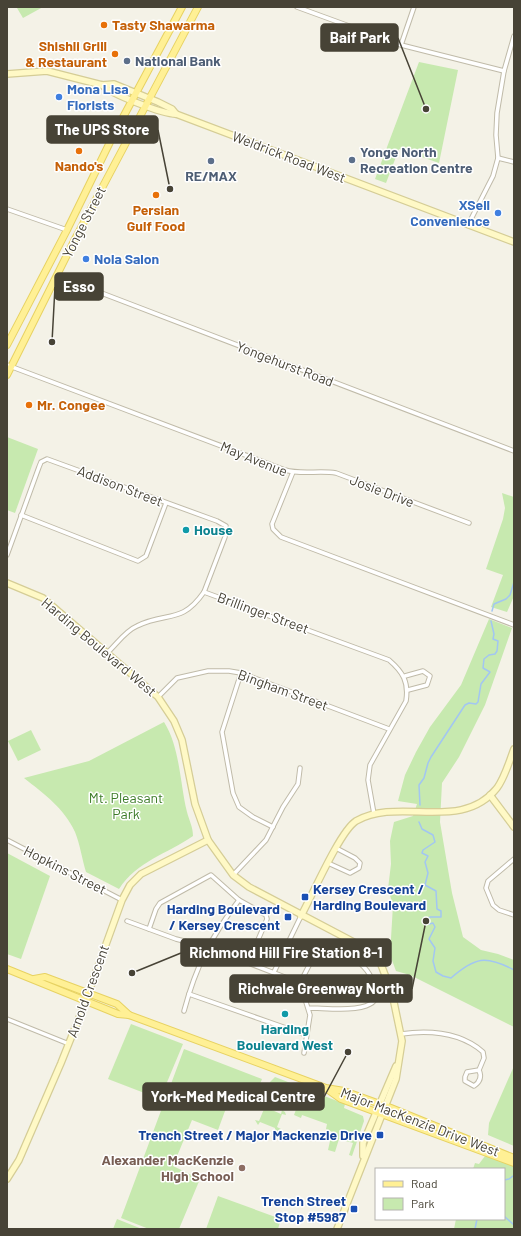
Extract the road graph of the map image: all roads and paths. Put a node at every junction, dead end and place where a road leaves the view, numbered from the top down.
1 (182, 7) edge
2 (198, 7) edge
3 (297, 7) edge
4 (414, 7) edge
5 (514, 36) edge
6 (401, 45) junction
7 (504, 71) junction
8 (7, 74) edge
9 (102, 85) junction
10 (137, 93) junction
11 (150, 99) junction
12 (133, 100) junction
13 (146, 106) junction
14 (176, 114) junction
15 (498, 158) junction
16 (514, 162) edge
17 (7, 209) edge
18 (468, 225) junction
19 (67, 230) junction
20 (514, 242) edge
21 (57, 276) junction
22 (7, 345) edge
23 (9, 365) edge
24 (7, 375) edge
25 (514, 451) edge
26 (293, 472) junction
27 (166, 503) junction
28 (21, 514) junction
29 (469, 523) dead end
30 (7, 555) edge
31 (7, 584) edge
32 (204, 592) junction
33 (514, 625) edge
34 (107, 653) junction
35 (241, 674) junction
36 (404, 676) junction
37 (408, 690) junction
38 (158, 697) junction
39 (389, 729) junction
40 (514, 749) edge
41 (300, 768) dead end
42 (490, 795) junction
43 (374, 814) junction
44 (273, 827) junction
45 (514, 827) edge
46 (7, 840) edge
47 (208, 840) junction
48 (336, 848) junction
49 (514, 859) edge
50 (328, 862) junction
51 (232, 875) junction
52 (122, 900) junction
53 (239, 900) junction
54 (514, 915) edge
55 (301, 916) junction
56 (127, 921) dead end
57 (149, 929) junction
58 (207, 947) junction
59 (248, 963) junction
60 (7, 969) edge
61 (274, 972) junction
62 (34, 979) junction
63 (300, 983) junction
64 (88, 994) junction
65 (189, 994) junction
66 (86, 1002) junction
67 (309, 1008) junction
68 (184, 1011) dead end
69 (129, 1015) junction
70 (7, 1019) edge
71 (401, 1034) junction
72 (306, 1035) junction
73 (69, 1044) junction
74 (304, 1053) dead end
75 (479, 1070) junction
76 (326, 1088) junction
77 (382, 1105) junction
78 (375, 1112) junction
79 (382, 1114) junction
80 (364, 1157) junction
81 (514, 1158) edge
82 (514, 1163) edge
83 (7, 1179) edge
84 (337, 1229) edge

1 - 10 main road, Yonge Street
2 - 11 main road, Yonge Street
3 - 6 street
4 - 6 street
5 - 7 street
6 - 7 street
7 - 15 street
8 - 9 street
9 - 10 street, Weldrick Road West
9 - 12 street, Weldrick Road West
10 - 11 street, Weldrick Road West
10 - 12 main road, Yonge Street
11 - 13 main road, Yonge Street
11 - 14 street, Weldrick Road West
12 - 13 street, Weldrick Road West
12 - 19 main road, Yonge Street
13 - 14 street, Weldrick Road West
13 - 21 main road, Yonge Street
14 - 18 street, Weldrick Road West
15 - 16 street
15 - 18 street
17 - 19 street
18 - 20 street, Weldrick Road West
19 - 22 main road, Yonge Street
21 - 23 main road, Yonge Street
21 - 25 street, Yongehurst Road
23 - 24 main road, Yonge Street
23 - 26 street, May Avenue
26 - 29 street, Josie Drive
26 - 33 street, May Avenue
27 - 28 street, Addison Street
27 - 28 street
27 - 32 street, Addison Street
28 - 30 street, Addison Street
31 - 34 street, Harding Boulevard West
32 - 34 street, Brillinger Street
32 - 36 street, Brillinger Street
34 - 38 street, Harding Boulevard West
35 - 38 street, Bingham Street
35 - 39 street, Bingham Street
35 - 44 street
36 - 37 street, Brillinger Street
36 - 37 street
37 - 39 street
38 - 47 street, Harding Boulevard West
39 - 43 street
40 - 42 street
41 - 44 street
42 - 43 street
42 - 45 street
43 - 48 street
44 - 51 street
46 - 52 street, Hopkins Street
47 - 51 street, Harding Boulevard West
47 - 52 street, Arnold Crescent
48 - 50 street
48 - 50 street
49 - 54 street
50 - 55 street
51 - 55 street, Harding Boulevard West
52 - 64 street, Arnold Crescent
53 - 57 street
53 - 58 street
53 - 59 street
55 - 61 street
55 - 71 street, Harding Boulevard West
56 - 57 street
57 - 58 street
58 - 59 street
58 - 65 street
59 - 61 street
60 - 62 main road, Major MacKenzie Drive West
61 - 63 street
62 - 64 main road, Major MacKenzie Drive West
62 - 66 main road, Major MacKenzie Drive West
63 - 67 street
63 - 67 street
64 - 66 street, Arnold Crescent
64 - 69 main road, Major MacKenzie Drive West
65 - 68 street
65 - 72 street
66 - 69 main road, Major MacKenzie Drive West
66 - 73 street, Arnold Crescent
67 - 72 street
69 - 76 main road, Major MacKenzie Drive West
70 - 73 street
71 - 75 street
71 - 77 street, Harding Boulevard West
72 - 74 street
73 - 83 street, Arnold Crescent
75 - 75 street
76 - 77 main road, Major MacKenzie Drive West
76 - 78 main road, Major MacKenzie Drive West
77 - 78 street
77 - 79 street
77 - 81 main road, Major MacKenzie Drive West
78 - 79 main road, Major MacKenzie Drive West
78 - 80 street
79 - 80 street
79 - 82 main road, Major MacKenzie Drive West
80 - 84 street

